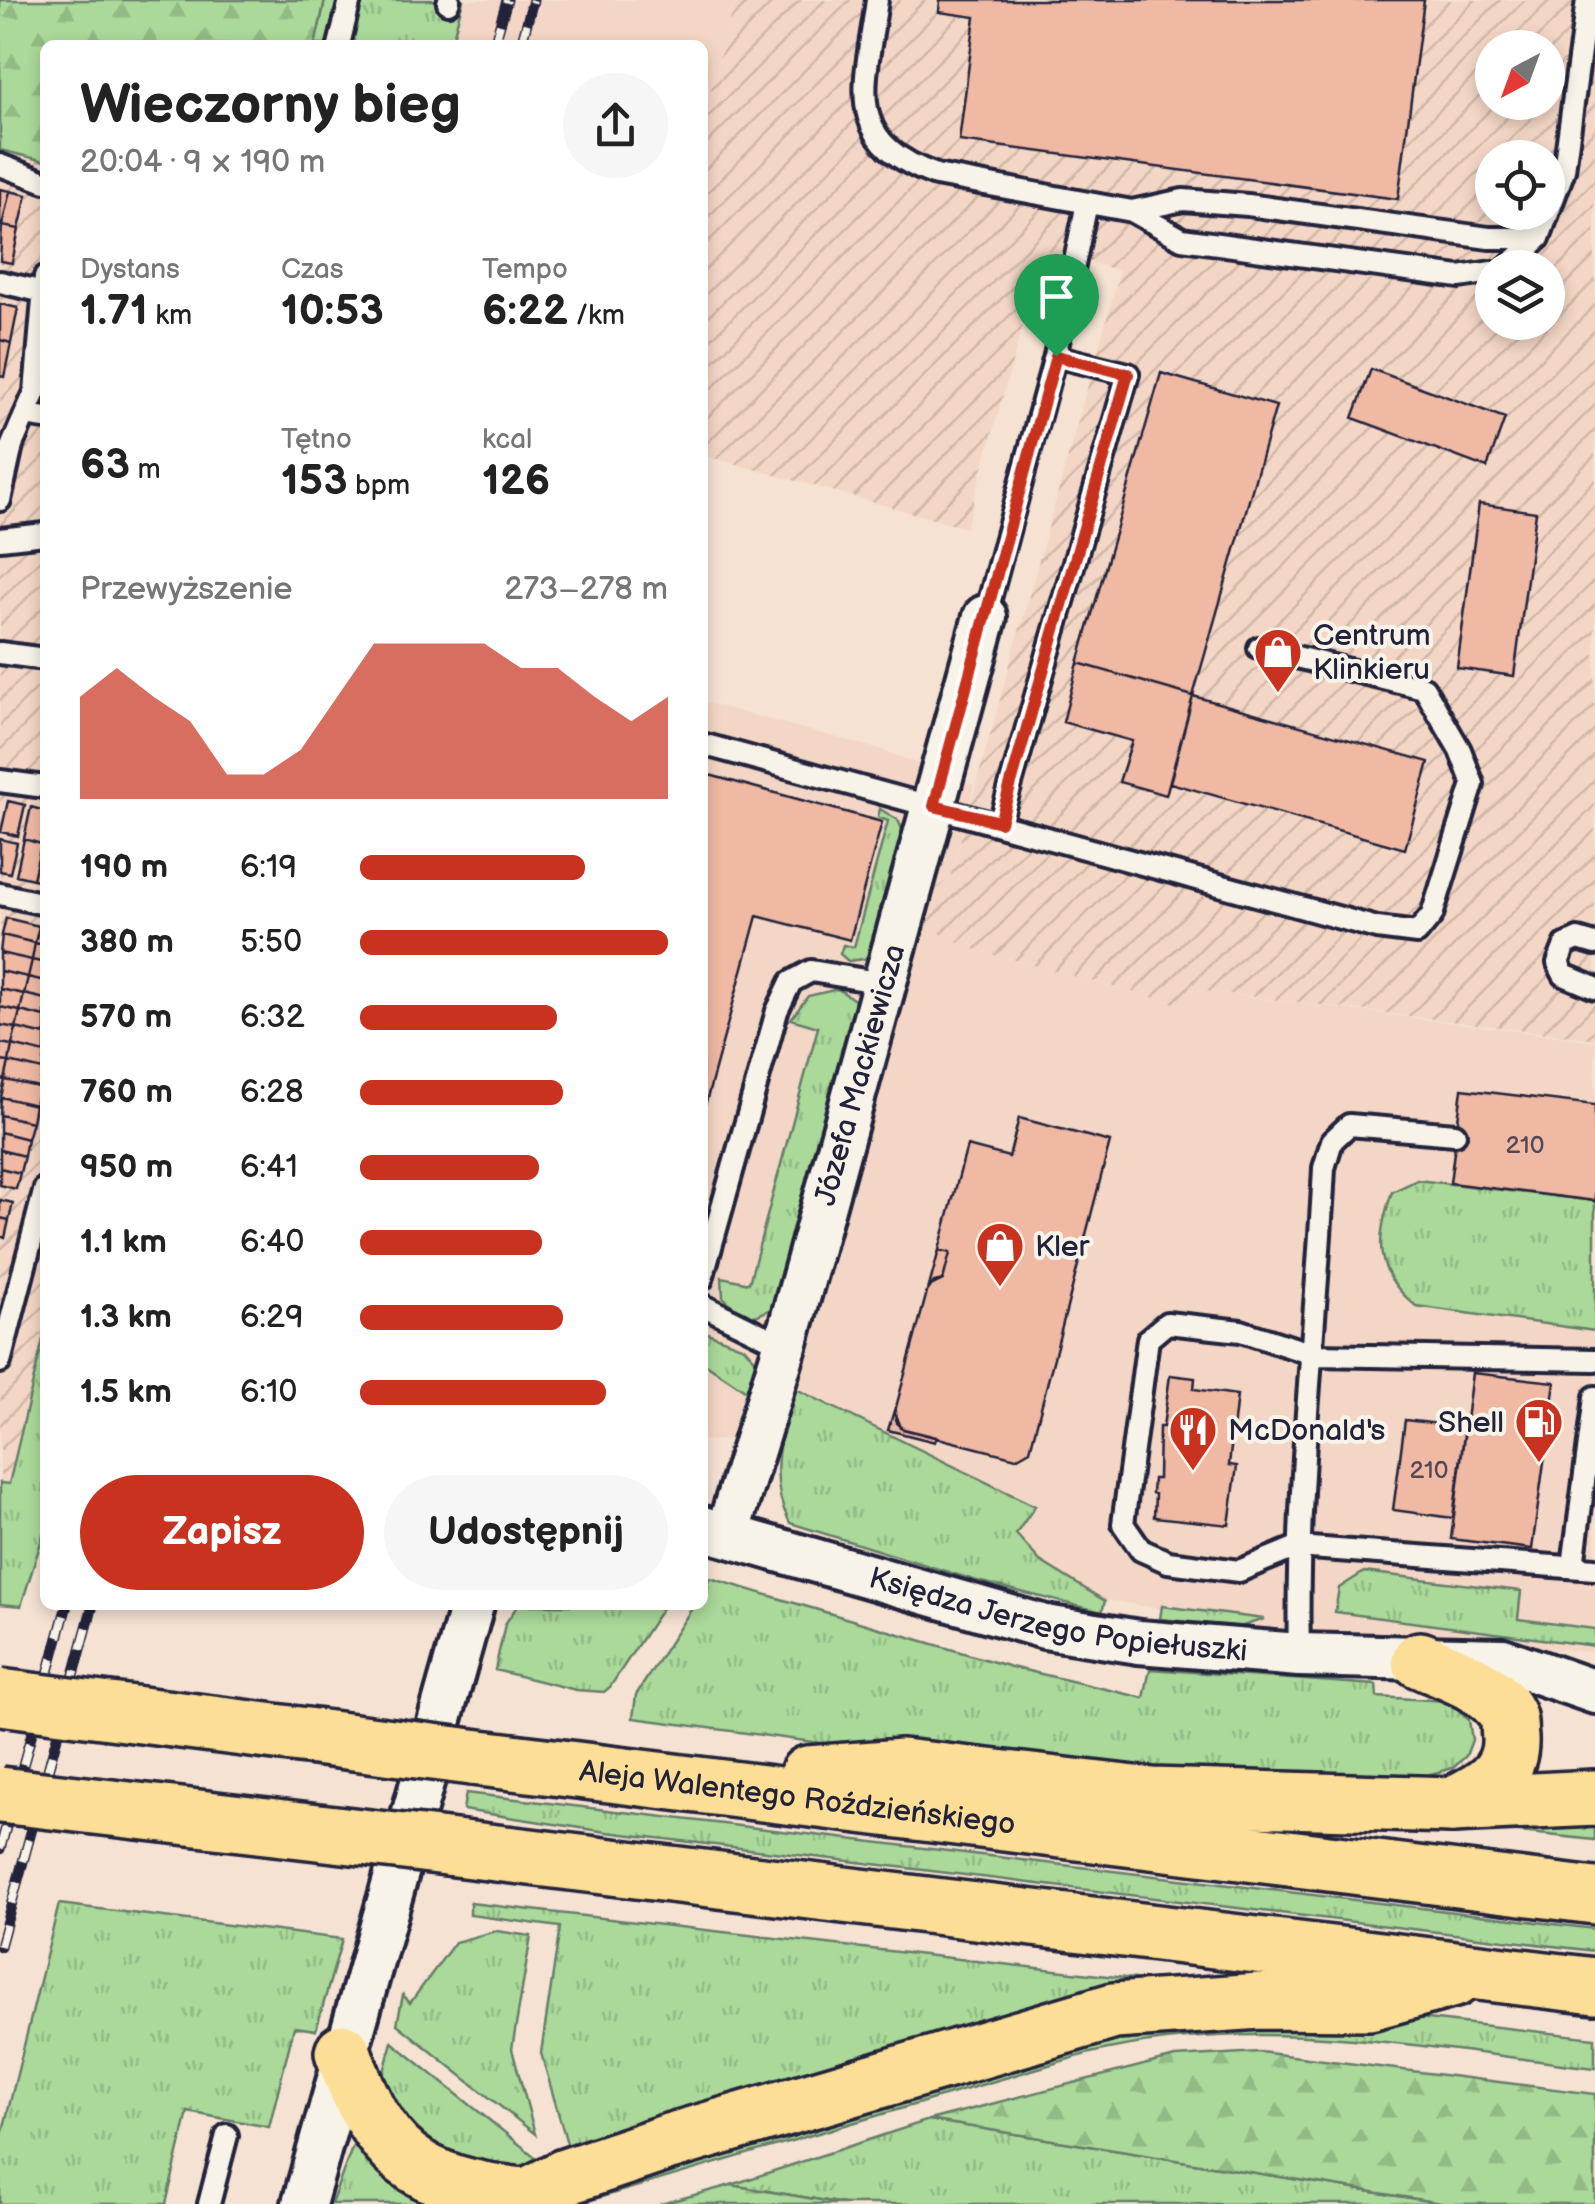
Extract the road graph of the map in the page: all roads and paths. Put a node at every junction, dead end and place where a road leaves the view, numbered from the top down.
1 (350, 0) edge
2 (877, 0) edge
3 (1587, 0) edge
4 (340, 40) edge
5 (0, 165) edge
6 (40, 180) edge
7 (1087, 203) junction
8 (1132, 212) junction
9 (1539, 238) junction
10 (1526, 250) edge
11 (1475, 275) edge
12 (0, 282) edge
13 (40, 291) edge
14 (1056, 356) junction
15 (40, 391) edge
16 (22, 422) edge
17 (0, 500) edge
18 (40, 534) edge
19 (0, 538) edge
20 (985, 617) joint
21 (1259, 648) dead end
22 (0, 653) edge
23 (40, 658) edge
24 (708, 746) edge
25 (0, 780) edge
26 (40, 786) edge
27 (934, 806) junction
28 (1000, 822) junction
29 (0, 894) edge
30 (40, 903) edge
31 (1595, 944) edge
32 (883, 983) junction
33 (1595, 988) edge
34 (1455, 1134) dead end
35 (40, 1207) edge
36 (708, 1258) edge
37 (708, 1308) edge
38 (785, 1346) junction
39 (1315, 1356) junction
40 (1595, 1360) edge
41 (0, 1362) edge
42 (1595, 1397) edge
43 (715, 1531) edge
44 (1296, 1546) junction
45 (1573, 1566) junction
46 (1595, 1569) edge
47 (471, 1610) edge
48 (1298, 1655) junction
49 (1420, 1660) junction
50 (0, 1677) edge
51 (1595, 1692) edge
52 (0, 1697) edge
53 (103, 1710) junction
54 (690, 1783) junction
55 (0, 1794) edge
56 (1595, 1798) edge
57 (1452, 1805) junction
58 (1595, 1896) edge
59 (1482, 1972) junction
60 (1595, 1986) edge
61 (344, 2052) junction
62 (226, 2135) dead end
63 (518, 2200) edge
64 (210, 2204) edge
65 (304, 2204) edge

1 - 4 lane
2 - 7 lane
3 - 9 lane
5 - 6 lane
7 - 8 lane
7 - 14 lane
8 - 9 lane
8 - 11 lane
9 - 10 lane
12 - 13 lane
14 - 20 lane
14 - 28 lane
15 - 16 lane
16 - 17 lane
18 - 19 lane
20 - 27 street, Józefa Mackiewicza
21 - 28 lane
22 - 23 lane
24 - 27 lane
25 - 26 lane
27 - 28 lane
27 - 32 street, Józefa Mackiewicza
29 - 30 lane
31 - 33 lane
32 - 36 lane
32 - 38 street, Józefa Mackiewicza
34 - 39 lane
35 - 41 lane
37 - 38 lane
38 - 43 street, Józefa Mackiewicza
39 - 40 lane
39 - 44 lane
39 - 44 lane
42 - 45 lane
43 - 48 street, Księdza Jerzego Popiełuszki
44 - 45 lane
44 - 48 lane
45 - 46 lane
47 - 61 street
48 - 49 street, Księdza Jerzego Popiełuszki
49 - 51 street
49 - 57 highway
50 - 53 highway, bridge
52 - 53 highway, Aleja Walentego Roździeńskiego, bridge
53 - 54 highway, Aleja Walentego Roździeńskiego, bridge
54 - 57 highway
54 - 58 highway, Aleja Walentego Roździeńskiego
55 - 59 highway, bridge
56 - 57 highway
59 - 60 highway
59 - 63 highway
61 - 63 highway
61 - 65 street
62 - 64 lane

